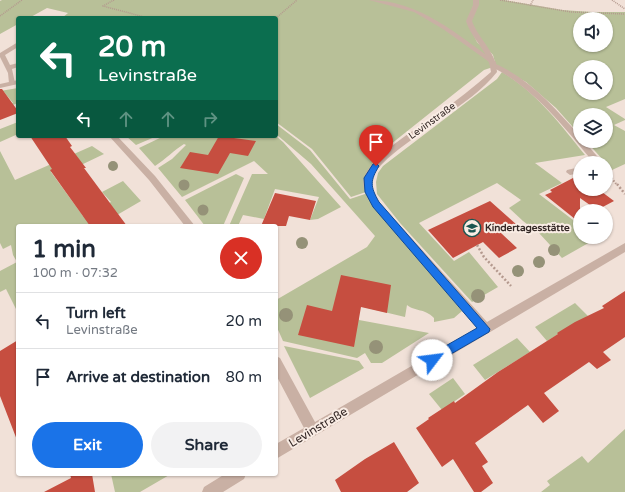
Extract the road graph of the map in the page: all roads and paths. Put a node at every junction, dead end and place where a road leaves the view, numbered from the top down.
1 (22, 0) edge
2 (114, 0) edge
3 (298, 0) edge
4 (372, 0) edge
5 (476, 0) edge
6 (500, 0) edge
7 (533, 0) edge
8 (612, 0) edge
9 (530, 6) junction
10 (625, 9) edge
11 (625, 14) edge
12 (0, 16) edge
13 (141, 16) edge
14 (278, 16) edge
15 (16, 45) edge
16 (494, 65) junction
17 (16, 66) edge
18 (8, 68) junction
19 (15, 83) edge
20 (0, 86) edge
21 (573, 133) edge
22 (115, 138) edge
23 (586, 148) edge
24 (593, 156) edge
25 (573, 171) edge
26 (570, 172) dead end
27 (613, 179) edge
28 (625, 194) edge
29 (188, 224) edge
30 (477, 246) dead end
31 (625, 247) edge
32 (511, 286) dead end
33 (485, 329) junction
34 (278, 366) edge
35 (312, 430) junction
36 (278, 451) edge
37 (236, 476) edge
38 (209, 492) edge

1 - 12 path
2 - 13 path
3 - 14 path
4 - 16 street
5 - 16 street
6 - 9 path
7 - 9 path
8 - 10 path
9 - 11 path
15 - 18 street
16 - 21 street
16 - 33 street, Levinstraße
17 - 18 street
18 - 19 street
19 - 20 street
22 - 29 street
23 - 24 street
25 - 26 street
27 - 28 path
30 - 32 path
31 - 33 street, Levinstraße
33 - 35 street, Levinstraße
34 - 35 street
35 - 36 street, Levinstraße
37 - 38 street

